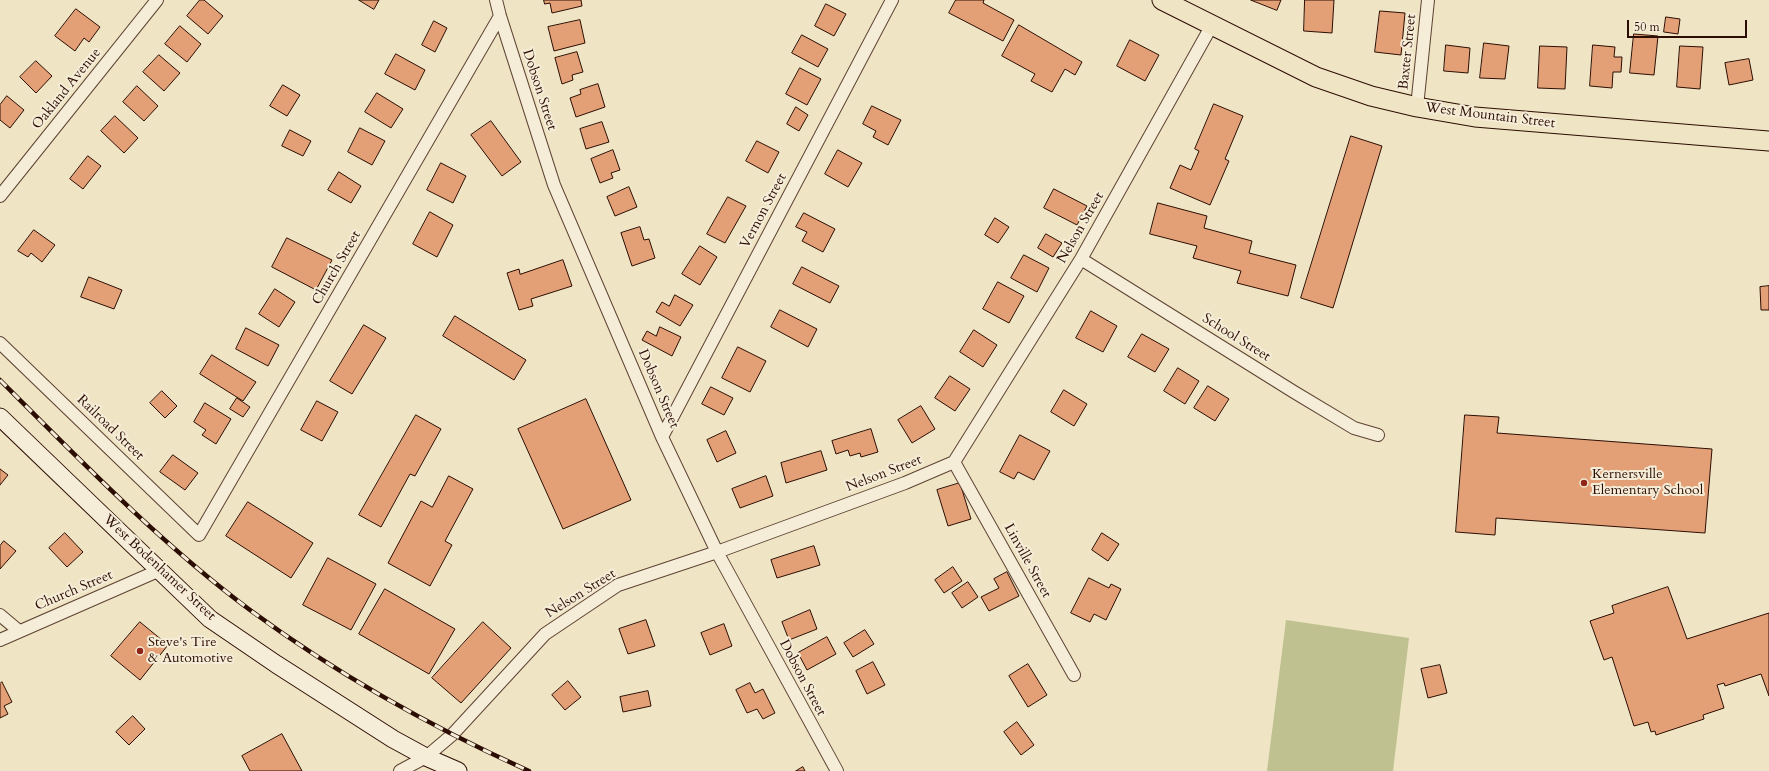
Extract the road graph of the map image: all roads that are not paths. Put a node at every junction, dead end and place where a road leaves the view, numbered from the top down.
1 (157, 0) edge
2 (496, 0) edge
3 (892, 0) edge
4 (1162, 0) edge
5 (1428, 0) edge
6 (500, 16) junction
7 (1212, 24) junction
8 (1417, 107) junction
9 (1769, 141) edge
10 (0, 196) edge
11 (1081, 259) junction
12 (0, 343) edge
13 (0, 417) edge
14 (1378, 435) dead end
15 (662, 437) junction
16 (954, 462) junction
17 (199, 535) joint
18 (717, 552) junction
19 (160, 570) junction
20 (0, 615) edge
21 (19, 631) junction
22 (0, 640) edge
23 (1074, 675) dead end
24 (426, 757) junction
25 (400, 771) edge
26 (458, 771) edge
27 (837, 771) edge

1 - 10 street, Oakland Avenue
2 - 6 street, Dobson Street
3 - 15 street, Vernon Street
4 - 7 main road, West Mountain Street
5 - 8 street, Baxter Street
6 - 15 street, Dobson Street
6 - 17 street, Church Street
7 - 8 main road, West Mountain Street
7 - 11 street, Nelson Street
8 - 9 main road, West Mountain Street
11 - 14 street, School Street
11 - 16 street, Nelson Street
12 - 17 street, Railroad Street
13 - 19 main road, West Bodenhamer Street
15 - 18 street, Dobson Street
16 - 18 street, Nelson Street
16 - 23 street, Linville Street
18 - 24 street, Nelson Street
18 - 27 street, Dobson Street
19 - 21 street, Church Street
19 - 24 main road, West Bodenhamer Street
20 - 21 street
21 - 22 street, Church Street
24 - 25 street, Nelson Street
24 - 26 main road, West Bodenhamer Street

